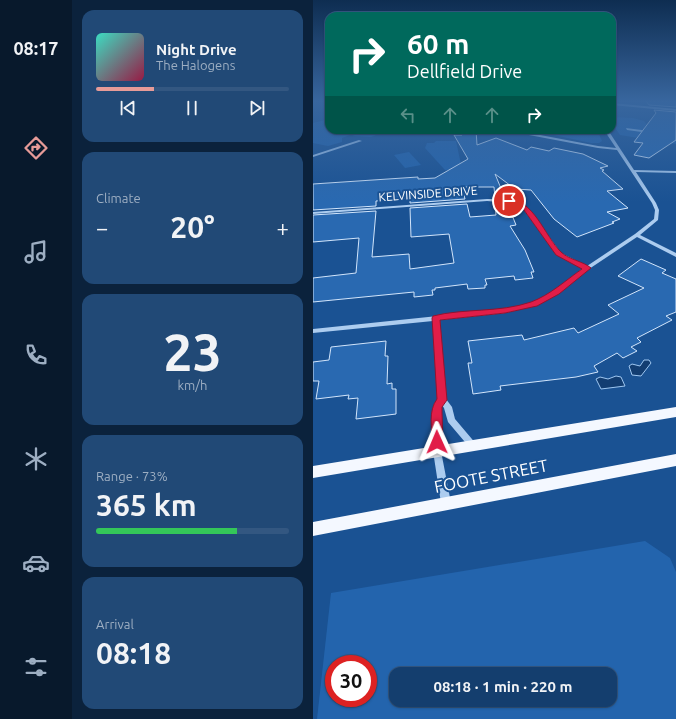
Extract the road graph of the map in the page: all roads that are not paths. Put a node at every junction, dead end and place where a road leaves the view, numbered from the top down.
1 (533, 135) edge
2 (609, 135) edge
3 (360, 141) dead end
4 (617, 149) junction
5 (313, 156) edge
6 (633, 171) junction
7 (676, 172) edge
8 (313, 213) edge
9 (637, 235) junction
10 (676, 255) edge
11 (587, 268) junction
12 (436, 318) junction
13 (313, 330) edge
14 (442, 400) junction
15 (676, 412) edge
16 (473, 445) junction
17 (437, 451) junction
18 (676, 460) edge
19 (313, 472) edge
20 (446, 503) junction
21 (313, 529) edge

1 - 4 street
2 - 4 street
3 - 5 street
4 - 6 street
6 - 7 street
6 - 9 street
8 - 11 street, KELVINSIDE DRIVE
9 - 10 street
9 - 11 street
11 - 12 street
12 - 13 street
12 - 14 street
14 - 16 street
14 - 17 street
15 - 16 main road
16 - 17 main road
17 - 19 main road
17 - 20 street
18 - 20 main road, FOOTE STREET
20 - 21 main road, FOOTE STREET

